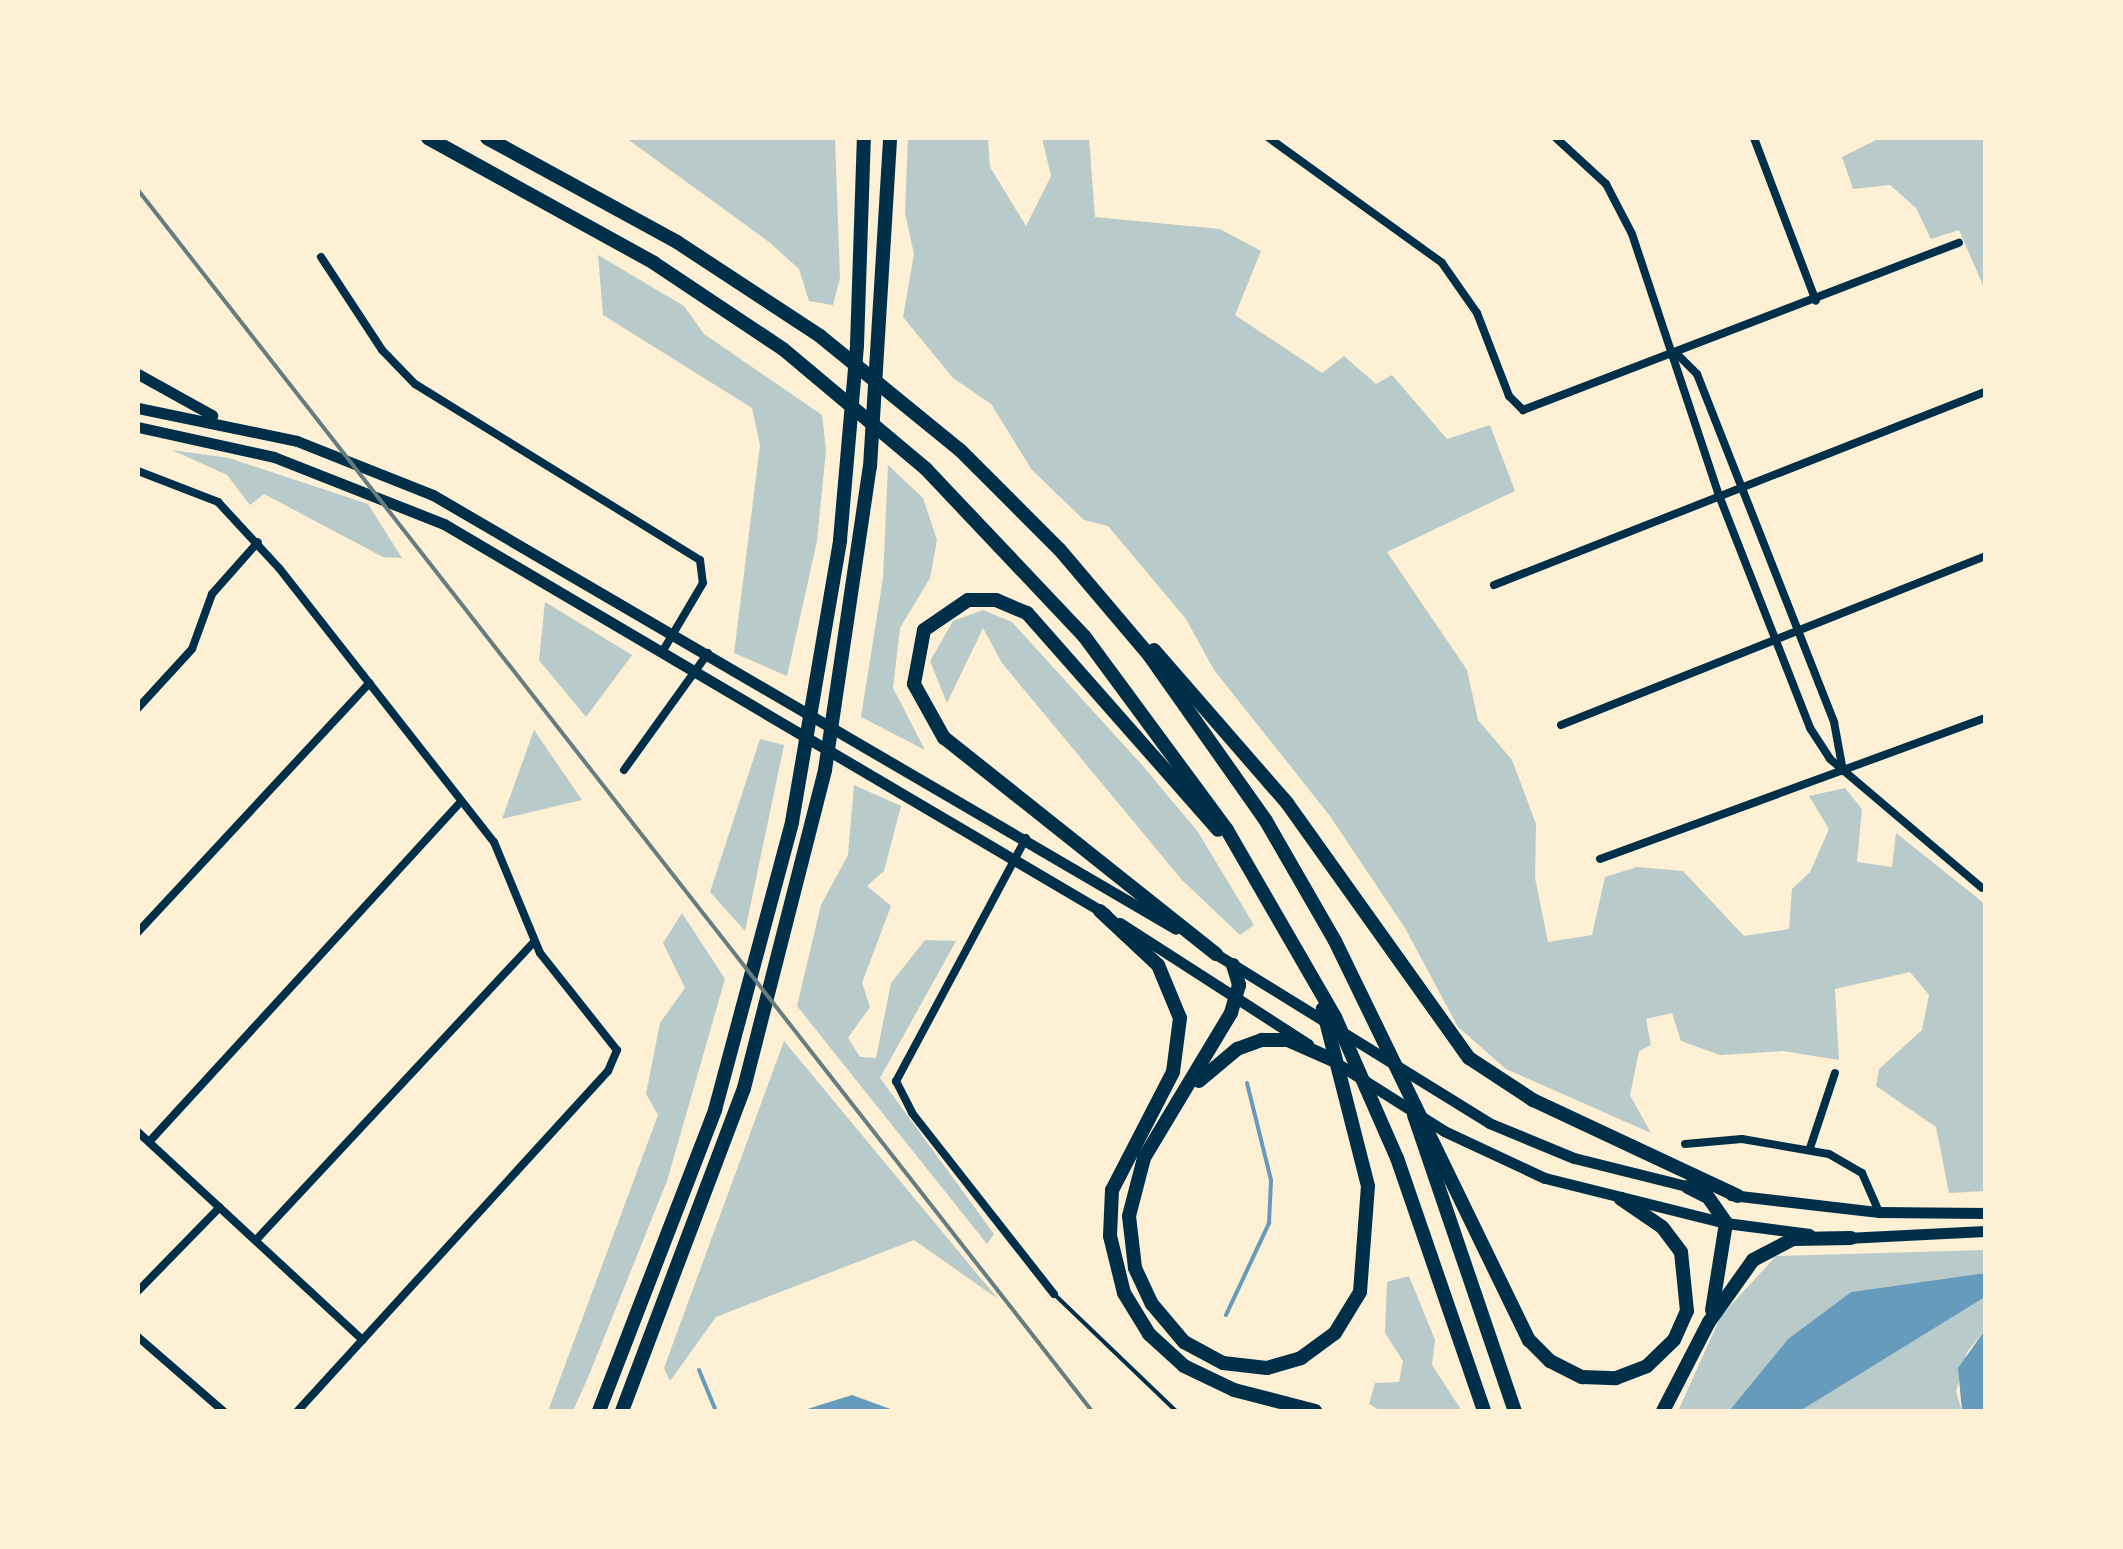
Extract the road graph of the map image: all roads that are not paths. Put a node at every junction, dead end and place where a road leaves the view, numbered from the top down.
1 (428, 138) edge
2 (487, 138) edge
3 (864, 138) edge
4 (890, 138) edge
5 (1269, 138) edge
6 (1556, 138) edge
7 (1754, 138) edge
8 (1959, 243) dead end
9 (321, 257) dead end
10 (1816, 301) junction
11 (1676, 353) junction
12 (138, 374) edge
13 (1985, 392) edge
14 (138, 408) edge
15 (235, 425) junction
16 (138, 427) edge
17 (138, 471) edge
18 (1742, 488) junction
19 (1720, 498) junction
20 (258, 542) junction
21 (1985, 556) edge
22 (1081, 573) junction
23 (1494, 585) dead end
24 (1797, 629) junction
25 (673, 633) junction
26 (1776, 639) junction
27 (664, 649) junction
28 (708, 653) junction
29 (696, 671) junction
30 (369, 683) junction
31 (138, 708) edge
32 (1985, 718) edge
33 (1561, 725) dead end
34 (624, 770) dead end
35 (1843, 771) junction
36 (461, 801) junction
37 (1026, 838) junction
38 (1015, 859) junction
39 (1600, 859) dead end
40 (1256, 877) junction
41 (1982, 888) dead end
42 (1100, 911) junction
43 (138, 932) edge
44 (534, 942) junction
45 (1216, 954) junction
46 (1233, 965) junction
47 (1316, 982) junction
48 (1237, 997) junction
49 (1371, 1015) junction
50 (1333, 1060) junction
51 (1835, 1073) dead end
52 (1183, 1099) junction
53 (138, 1132) edge
54 (149, 1142) junction
55 (1685, 1144) dead end
56 (1810, 1148) junction
57 (1688, 1187) junction
58 (1738, 1196) junction
59 (1621, 1199) junction
60 (220, 1207) junction
61 (1879, 1212) junction
62 (1985, 1213) edge
63 (1726, 1223) junction
64 (1985, 1231) edge
65 (1851, 1238) junction
66 (256, 1240) junction
67 (138, 1291) edge
68 (1054, 1294) joint
69 (1709, 1322) junction
70 (138, 1337) edge
71 (363, 1340) junction
72 (1666, 1404) edge
73 (223, 1411) edge
74 (297, 1411) edge
75 (599, 1411) edge
76 (622, 1411) edge
77 (1176, 1411) edge
78 (1315, 1411) edge
79 (1484, 1411) edge
80 (1515, 1411) edge

1 - 40 highway
2 - 22 highway
3 - 75 highway
4 - 76 highway
5 - 11 street
6 - 11 street
7 - 10 street
8 - 10 street
9 - 25 street
10 - 11 street
11 - 18 street
11 - 19 street
12 - 15 main road
13 - 18 street
14 - 15 main road
15 - 25 main road
16 - 27 main road
17 - 20 street
18 - 19 street
18 - 24 street
19 - 23 street
19 - 26 street
20 - 30 street
20 - 31 street
21 - 24 street
22 - 49 highway
22 - 58 highway
24 - 26 street
24 - 35 street
25 - 27 street
25 - 28 main road
26 - 33 street
26 - 35 street
27 - 29 main road
28 - 29 street
28 - 37 main road
29 - 34 street
29 - 38 main road
30 - 36 street
30 - 43 street
32 - 35 street
35 - 39 street
35 - 41 street
36 - 44 street
36 - 54 street
37 - 38 street
37 - 45 main road
38 - 42 main road
38 - 68 street
40 - 45 highway
40 - 47 highway
42 - 48 main road
42 - 78 highway
44 - 66 street
44 - 71 street
45 - 46 main road
46 - 48 highway
46 - 57 main road
47 - 52 highway
47 - 79 highway
48 - 50 main road
48 - 52 highway
49 - 59 highway
49 - 80 highway
50 - 52 highway
50 - 59 main road
51 - 56 street
53 - 54 street
54 - 60 street
55 - 56 street
56 - 61 street
57 - 58 main road
57 - 63 highway
58 - 61 main road
59 - 63 main road
60 - 66 street
60 - 67 street
61 - 62 main road
63 - 65 main road
63 - 69 highway
64 - 65 main road
65 - 69 highway
66 - 71 street
68 - 77 lane
69 - 72 highway
70 - 73 street
71 - 74 street

